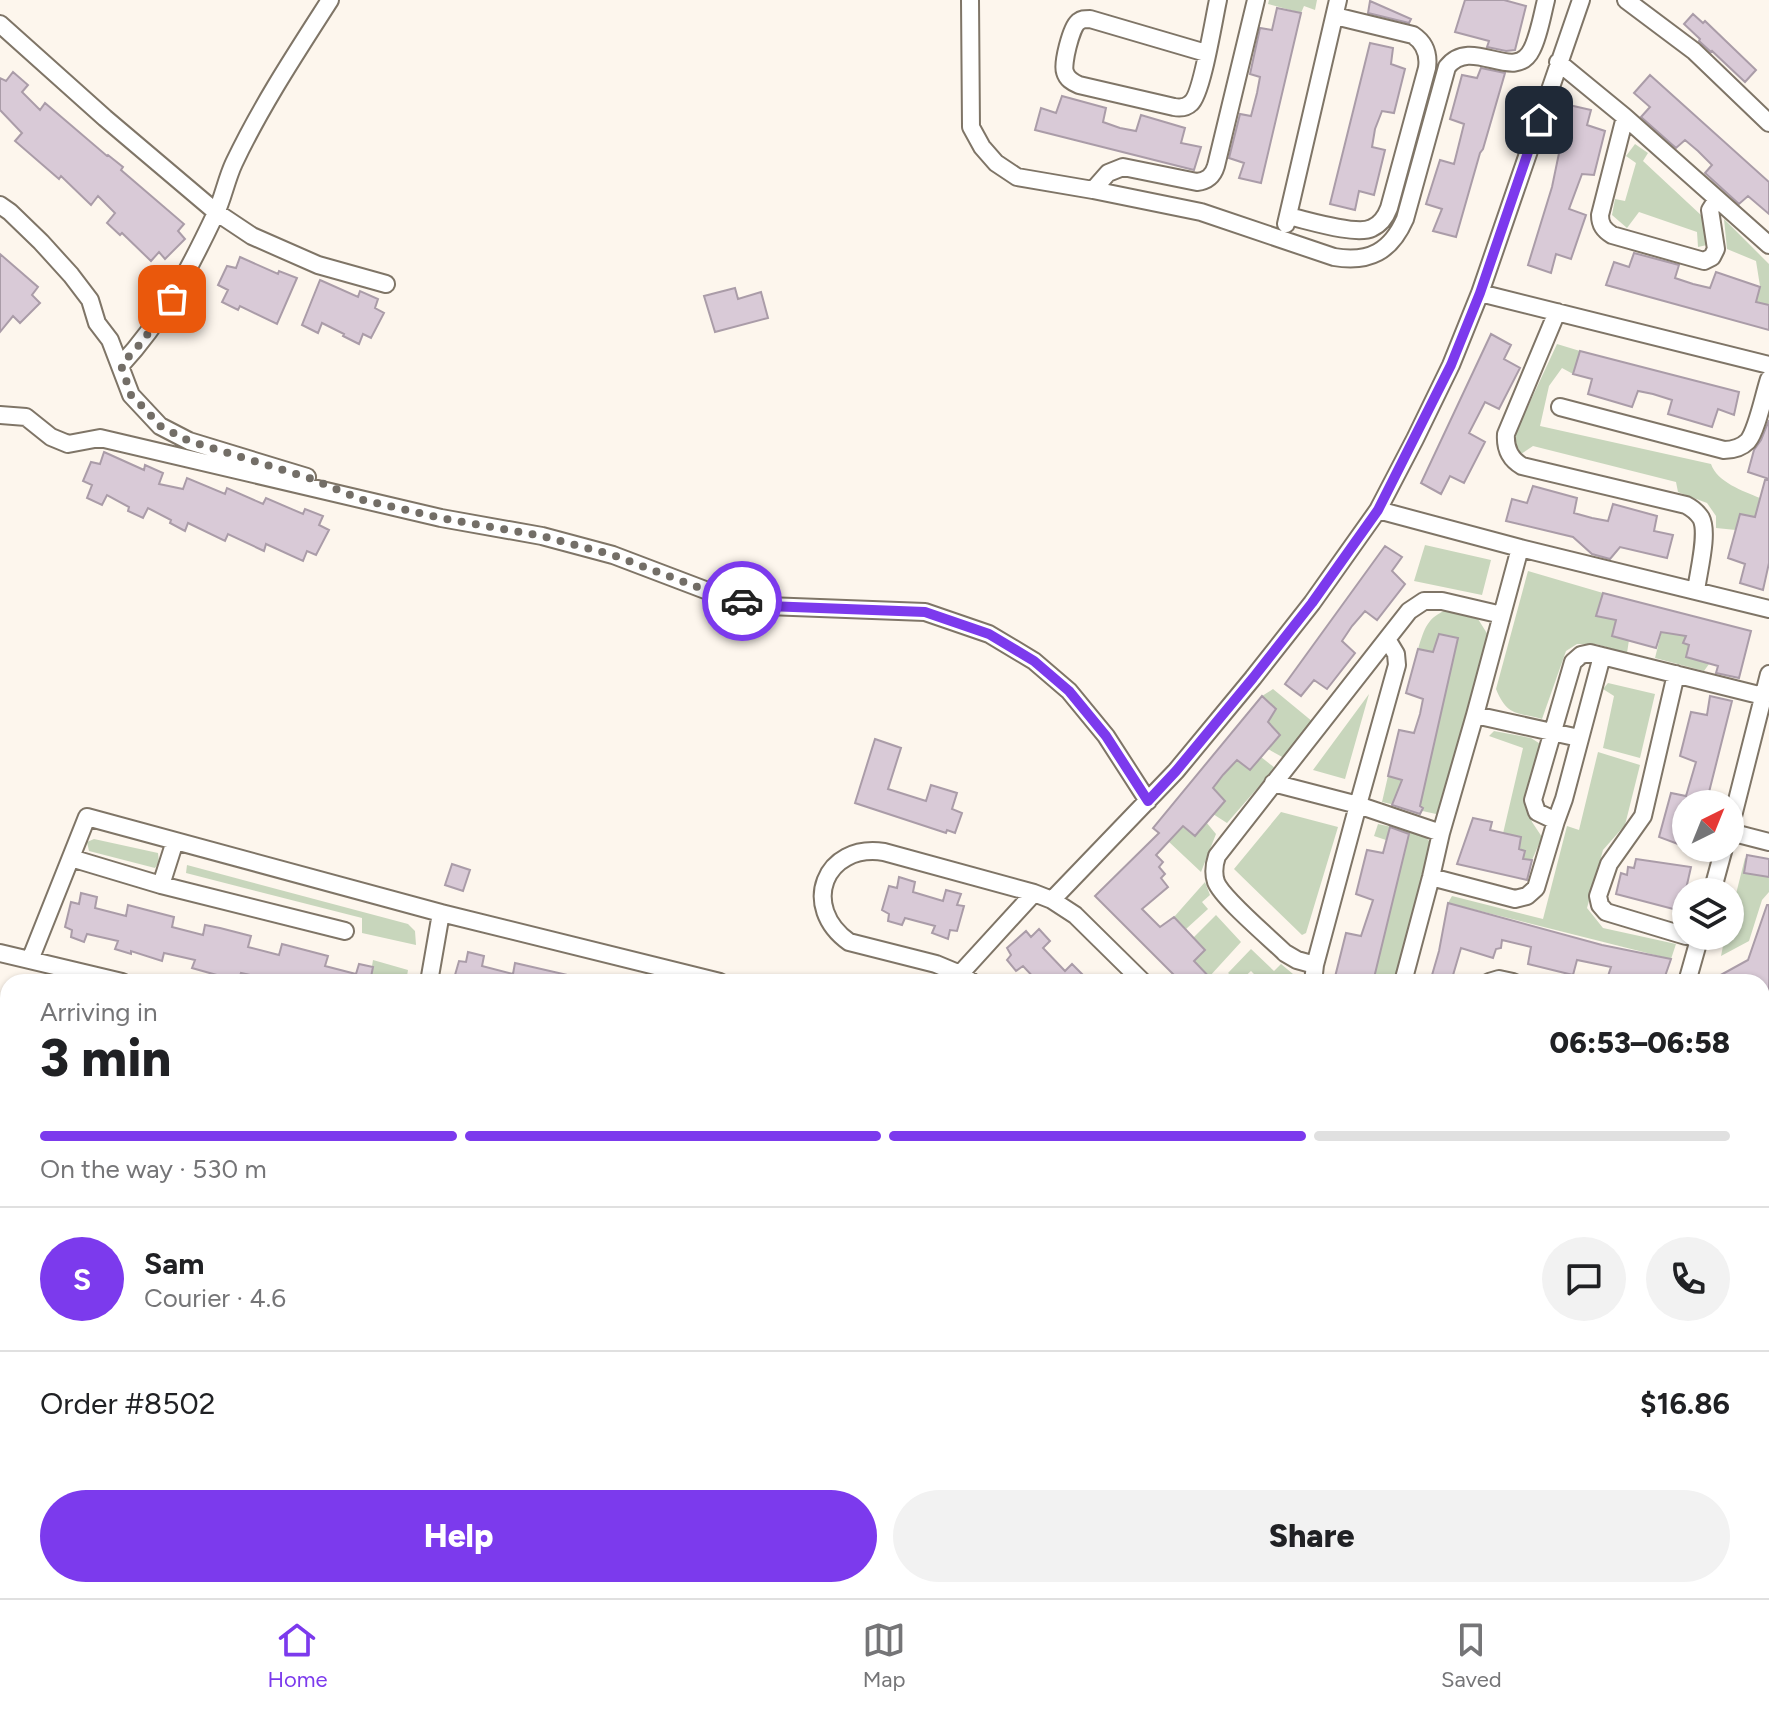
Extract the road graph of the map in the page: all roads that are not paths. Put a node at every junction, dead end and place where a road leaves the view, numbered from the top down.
1 (330, 0) edge
2 (970, 0) edge
3 (1218, 0) edge
4 (1256, 0) edge
5 (1546, 0) edge
6 (1581, 0) edge
7 (1626, 0) edge
8 (1336, 8) edge
9 (0, 24) edge
10 (1206, 53) junction
11 (1558, 62) junction
12 (1625, 117) junction
13 (1769, 123) edge
14 (1093, 190) junction
15 (1717, 199) junction
16 (0, 205) edge
17 (216, 212) junction
18 (1288, 216) junction
19 (1282, 240) junction
20 (1769, 245) edge
21 (386, 284) dead end
22 (1480, 293) junction
23 (1557, 312) junction
24 (121, 365) junction
25 (1769, 365) edge
26 (1769, 379) edge
27 (1560, 407) dead end
28 (0, 415) edge
29 (363, 500) junction
30 (1378, 510) junction
31 (1520, 548) junction
32 (1696, 591) junction
33 (1769, 609) edge
34 (1502, 615) junction
35 (1387, 639) junction
36 (1602, 656) junction
37 (1676, 674) junction
38 (1769, 674) edge
39 (1763, 696) junction
40 (1475, 715) junction
41 (1552, 732) junction
42 (1579, 738) junction
43 (1273, 783) junction
44 (1740, 790) edge
45 (1148, 801) junction
46 (1358, 805) junction
47 (1556, 821) junction
48 (1441, 833) junction
49 (1744, 834) edge
50 (175, 841) junction
51 (1769, 842) edge
52 (71, 858) junction
53 (1431, 877) junction
54 (161, 885) junction
55 (1034, 893) junction
56 (1052, 900) junction
57 (441, 913) junction
58 (345, 931) dead end
59 (1672, 931) edge
60 (1691, 950) edge
61 (0, 953) edge
62 (30, 960) junction
63 (89, 974) edge
64 (430, 974) edge
65 (688, 974) edge
66 (957, 974) edge
67 (969, 974) edge
68 (1135, 974) edge
69 (1314, 974) edge
70 (1405, 974) edge
71 (1688, 974) edge

1 - 17 street
2 - 14 street
3 - 10 street
4 - 14 street
5 - 19 street
6 - 11 street
7 - 13 street
8 - 18 street
8 - 18 street
9 - 17 street
10 - 10 street
11 - 12 street
11 - 22 street
12 - 15 street
12 - 15 street
14 - 19 street
15 - 20 street
16 - 24 street
17 - 21 street
17 - 24 street
18 - 19 street
22 - 23 street
22 - 30 street
23 - 25 street
23 - 32 street
24 - 29 street
26 - 27 street
28 - 29 street
29 - 45 street
30 - 31 street
30 - 45 street
31 - 32 street
31 - 34 street
32 - 33 street
34 - 35 street
34 - 40 street
35 - 43 street
35 - 46 street
36 - 37 street
36 - 41 street
36 - 42 street
37 - 39 street
37 - 59 street
38 - 39 street
39 - 44 street
40 - 41 street
40 - 48 street
41 - 42 street
41 - 47 street
42 - 47 street
43 - 46 street
43 - 69 street
45 - 56 street
46 - 48 street
46 - 69 street
47 - 53 street
48 - 53 street
49 - 51 street
50 - 52 street
50 - 54 street
50 - 57 street
52 - 54 street
52 - 62 street
53 - 70 street
54 - 58 street
55 - 56 street
55 - 66 street
55 - 67 street
56 - 68 street
57 - 64 street
57 - 65 street
60 - 71 street
61 - 62 street
62 - 63 street

